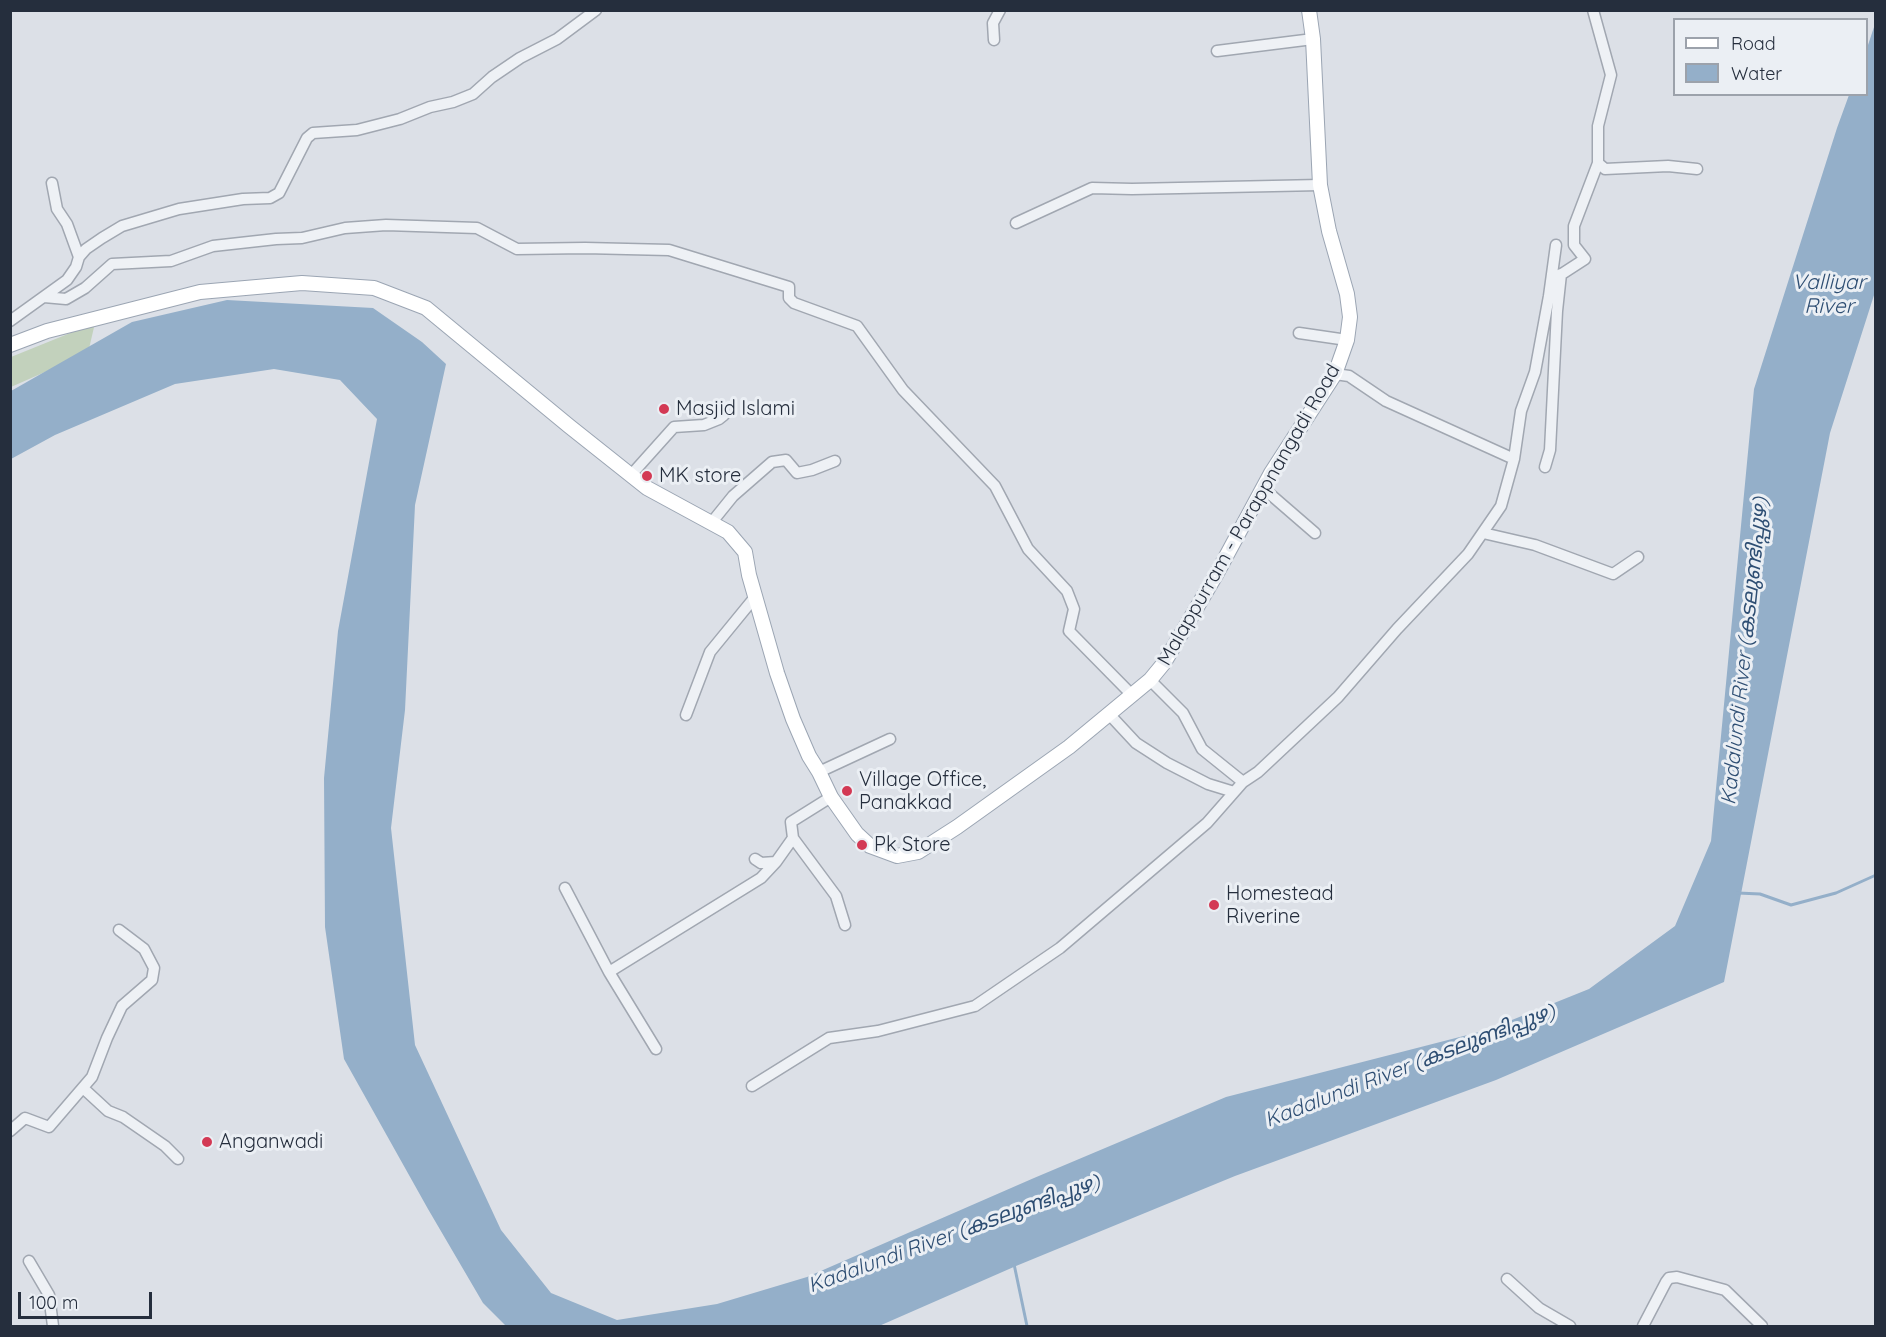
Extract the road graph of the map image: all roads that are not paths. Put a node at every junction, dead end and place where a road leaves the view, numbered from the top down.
1 (596, 10) edge
2 (1000, 10) edge
3 (1310, 10) edge
4 (1593, 10) edge
5 (1313, 39) junction
6 (994, 40) dead end
7 (1217, 51) dead end
8 (1598, 163) junction
9 (1697, 169) dead end
10 (52, 183) dead end
11 (1320, 185) junction
12 (1016, 223) dead end
13 (1556, 244) dead end
14 (79, 257) junction
15 (1561, 274) junction
16 (1551, 281) junction
17 (44, 297) junction
18 (10, 321) edge
19 (1299, 333) dead end
20 (1347, 340) junction
21 (10, 345) edge
22 (1335, 374) junction
23 (724, 415) dead end
24 (1514, 459) junction
25 (835, 461) dead end
26 (1545, 467) dead end
27 (631, 475) junction
28 (1263, 488) junction
29 (712, 522) junction
30 (1315, 533) dead end
31 (1483, 533) junction
32 (1638, 557) dead end
33 (755, 597) junction
34 (1150, 680) junction
35 (1132, 695) junction
36 (1109, 714) junction
37 (686, 715) dead end
38 (890, 739) dead end
39 (819, 771) junction
40 (1243, 782) junction
41 (1234, 792) junction
42 (831, 797) junction
43 (793, 838) junction
44 (755, 859) dead end
45 (776, 862) junction
46 (565, 888) dead end
47 (845, 925) dead end
48 (119, 930) dead end
49 (609, 972) junction
50 (656, 1050) dead end
51 (752, 1086) dead end
52 (83, 1088) junction
53 (10, 1131) edge
54 (178, 1159) dead end
55 (29, 1261) dead end
56 (1507, 1279) dead end
57 (53, 1326) edge
58 (1570, 1326) edge
59 (1643, 1326) edge
60 (1762, 1326) edge

1 - 14 street
2 - 6 street
3 - 5 main road, Malappurram - Parappnangadi Road
4 - 8 street
5 - 7 street
5 - 11 main road, Malappurram - Parappnangadi Road
8 - 9 street
8 - 15 street
10 - 14 street
11 - 12 street
11 - 20 main road, Malappurram - Parappnangadi Road
13 - 16 street
14 - 17 street
15 - 16 street
15 - 26 street
16 - 24 street
17 - 18 street
17 - 35 street
19 - 20 street
20 - 22 main road, Malappurram - Parappnangadi Road
21 - 27 main road, Malappurram - Parappnangadi Road
22 - 24 street
22 - 28 main road, Malappurram - Parappnangadi Road
23 - 27 street
24 - 31 street
25 - 29 street
27 - 29 main road, Malappurram - Parappnangadi Road
28 - 30 street
28 - 34 main road, Malappurram - Parappnangadi Road
29 - 33 main road, Malappurram - Parappnangadi Road
31 - 32 street
31 - 40 street
33 - 37 street
33 - 39 main road, Malappurram - Parappnangadi Road
34 - 35 main road, Malappurram - Parappnangadi Road
34 - 40 street
35 - 36 main road, Malappurram - Parappnangadi Road
36 - 41 street
36 - 42 main road, Malappurram - Parappnangadi Road
38 - 39 street
39 - 42 main road, Malappurram - Parappnangadi Road
40 - 41 street
41 - 51 street
42 - 43 street
43 - 45 street
43 - 47 street
44 - 45 street
45 - 49 street
46 - 49 street
48 - 52 street
49 - 50 street
52 - 53 street
52 - 54 street
55 - 57 street
56 - 58 street
59 - 60 street

